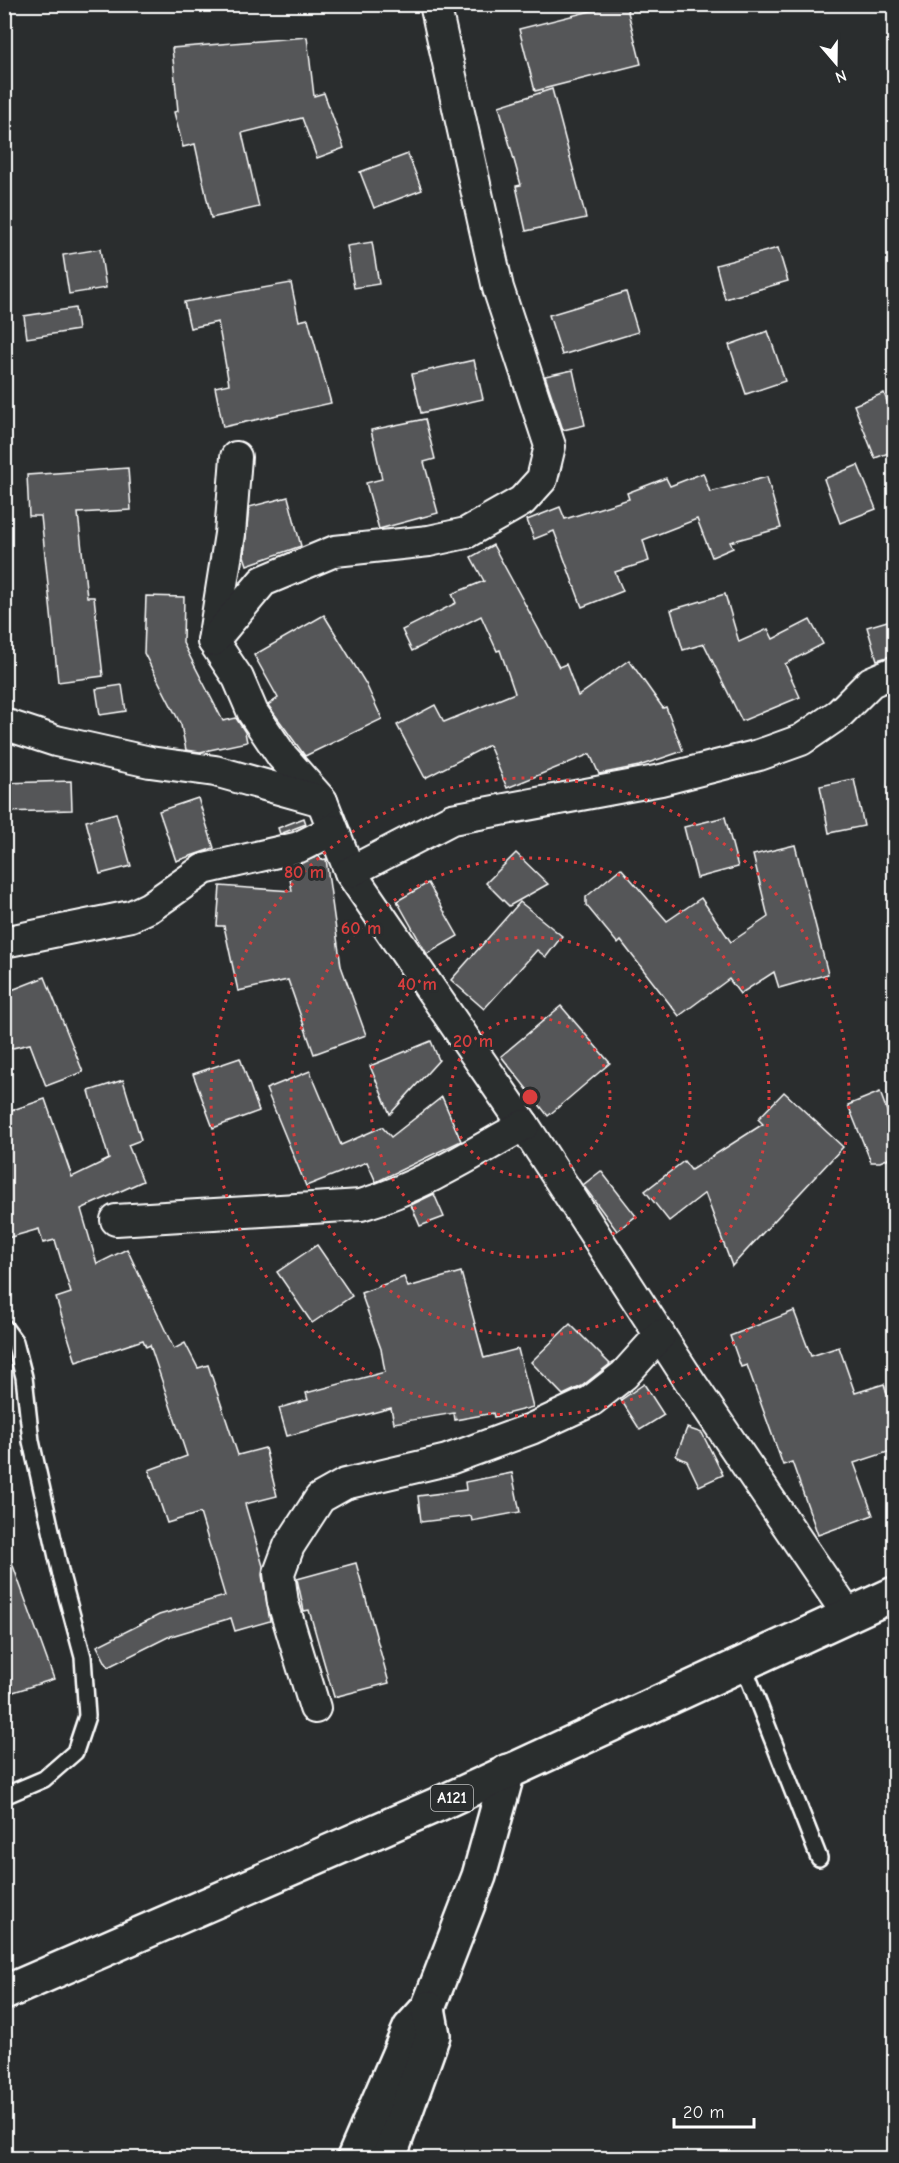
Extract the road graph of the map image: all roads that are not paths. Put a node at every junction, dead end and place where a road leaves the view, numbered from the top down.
1 (435, 4) edge
2 (236, 457) dead end
3 (213, 641) junction
4 (894, 672) edge
5 (4, 724) edge
6 (322, 801) junction
7 (333, 830) junction
8 (350, 872) junction
9 (4, 942) edge
10 (524, 1125) junction
11 (116, 1220) dead end
12 (4, 1327) edge
13 (660, 1335) junction
14 (894, 1594) edge
15 (848, 1615) junction
16 (743, 1664) junction
17 (315, 1708) dead end
18 (508, 1771) junction
19 (4, 1796) edge
20 (819, 1858) dead end
21 (4, 1993) edge
22 (428, 2008) junction
23 (354, 2158) edge
24 (389, 2158) edge

1 - 3 street
2 - 3 street
3 - 6 street
4 - 8 street
5 - 6 street
6 - 7 street
7 - 8 street
7 - 9 street
8 - 10 street
10 - 11 street
10 - 13 street
12 - 19 lane
13 - 15 street
13 - 17 street
14 - 15 main road, A121
15 - 16 main road, A121
16 - 18 main road, A121
16 - 20 lane
18 - 21 main road, A121
18 - 22 main road
22 - 23 main road
22 - 24 main road

